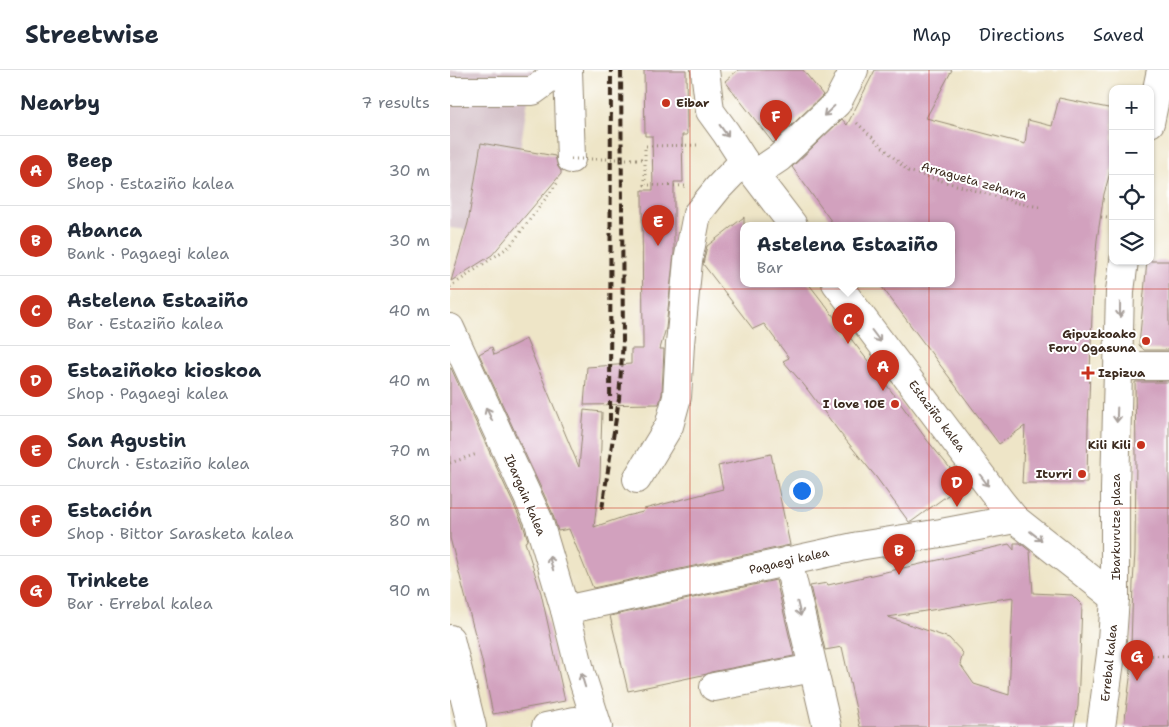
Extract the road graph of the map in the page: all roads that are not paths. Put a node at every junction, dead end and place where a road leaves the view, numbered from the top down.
1 (554, 70) edge
2 (568, 70) edge
3 (705, 70) edge
4 (854, 70) edge
5 (1161, 70) edge
6 (450, 92) edge
7 (1154, 104) edge
8 (567, 167) road end
9 (750, 168) junction
10 (791, 222) edge
11 (1123, 265) edge
12 (839, 287) edge
13 (450, 328) edge
14 (1119, 366) junction
15 (1169, 366) edge
16 (637, 479) dead end
17 (1008, 510) junction
18 (788, 561) junction
19 (1115, 598) junction
20 (565, 610) junction
21 (450, 639) edge
22 (813, 668) junction
23 (714, 687) dead end
24 (472, 727) edge
25 (546, 727) edge
26 (577, 727) edge
27 (598, 727) edge
28 (827, 727) edge
29 (1101, 727) edge

1 - 6 street
2 - 8 street
3 -> 9 street
4 -> 9 street
5 - 7 street
9 - 10 street
9 - 16 street
11 -> 14 street, Ibarkurutze plaza
12 -> 17 street, Estaziño kalea
20 -> 13 street, Ibargain kalea
14 - 15 street
14 -> 19 street, Ibarkurutze plaza
17 - 18 street, Pagaegi kalea
17 -> 19 street, Ibarkurutze plaza
18 - 20 street, Pagaegi kalea
18 -> 22 street
19 - 29 street, Errebal kalea
27 -> 20 street, Ibargain kalea
21 - 24 street
22 - 23 street
22 - 28 street
25 - 26 street

